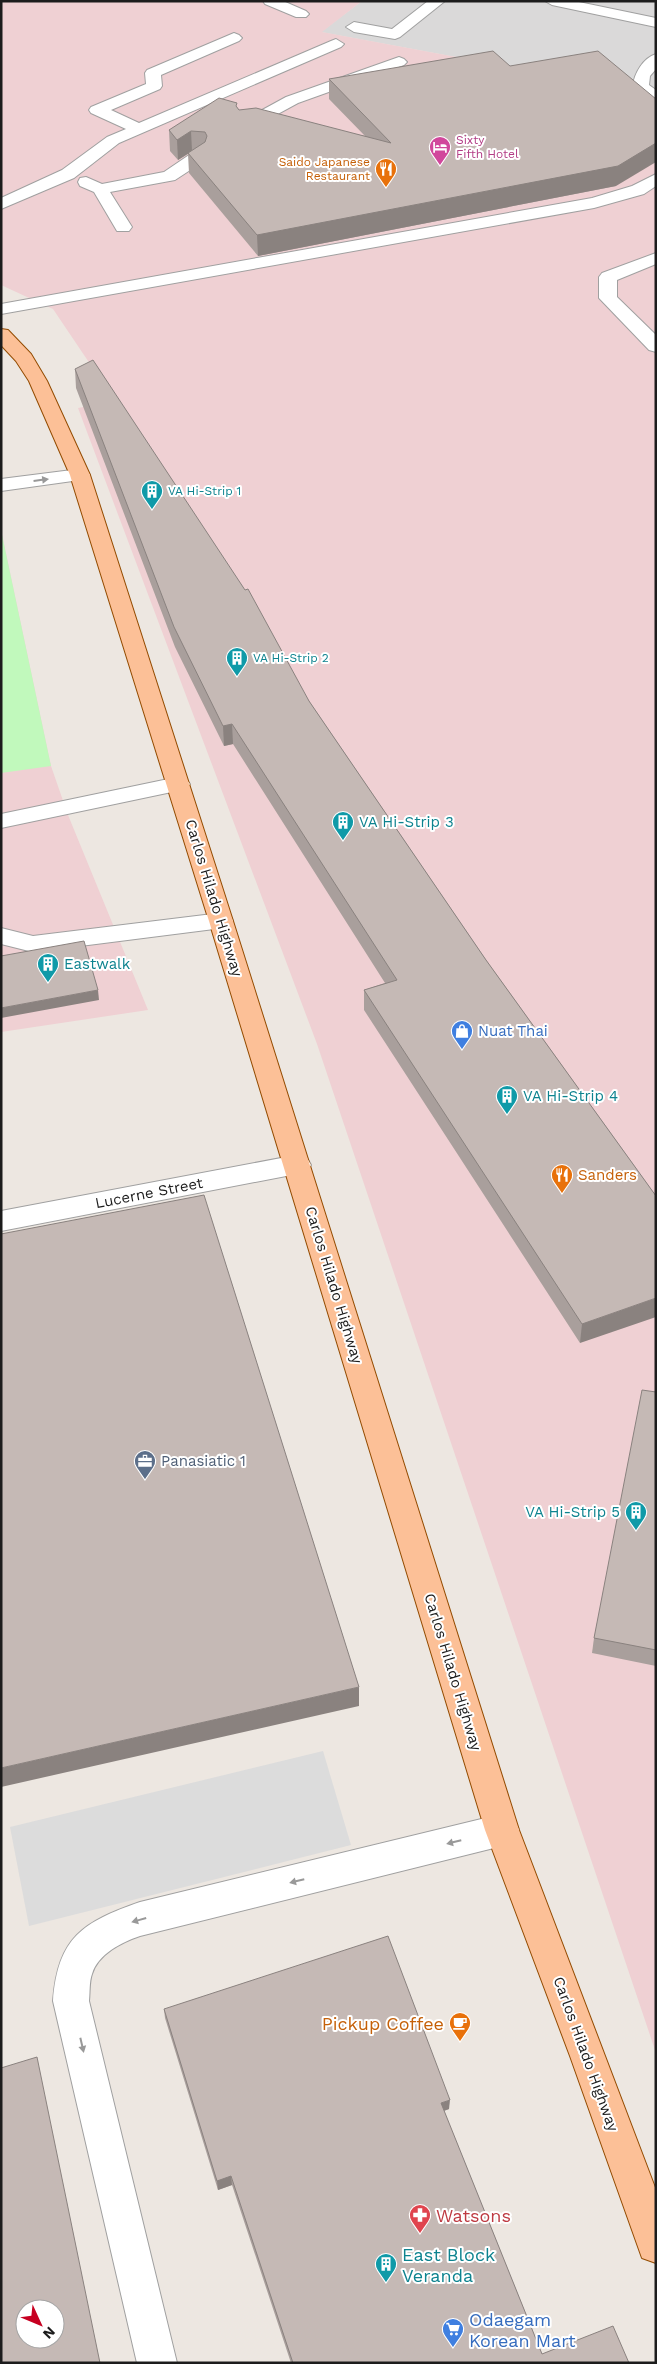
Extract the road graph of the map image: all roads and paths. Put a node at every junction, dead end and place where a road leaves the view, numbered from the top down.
1 (270, 1) edge
2 (438, 1) edge
3 (552, 1) edge
4 (571, 3) edge
5 (301, 14) dead end
6 (656, 23) edge
7 (354, 27) dead end
8 (234, 38) dead end
9 (336, 44) dead end
10 (656, 60) edge
11 (399, 62) dead end
12 (656, 98) edge
13 (246, 125) edge
14 (140, 129) junction
15 (198, 157) edge
16 (68, 174) junction
17 (656, 179) edge
18 (100, 189) junction
19 (1, 204) edge
20 (123, 227) dead end
21 (656, 258) edge
22 (1, 309) edge
23 (1, 334) edge
24 (656, 346) edge
25 (80, 475) junction
26 (1, 485) edge
27 (178, 784) junction
28 (1, 821) edge
29 (221, 921) junction
30 (1, 936) edge
31 (297, 1165) junction
32 (1, 1221) edge
33 (502, 1830) junction
34 (656, 2244) edge
35 (157, 2363) edge

1 - 5 street
2 - 7 street
3 - 4 street
4 - 6 street
8 - 14 street
9 - 14 street
10 - 12 street
11 - 13 street
14 - 16 street
15 - 18 street
16 - 18 street
16 - 19 street
17 - 22 street
18 - 20 street
21 - 24 street
23 - 25 main road, Carlos Hilado Highway
26 -> 25 street
25 - 27 main road, Carlos Hilado Highway
27 - 28 street
27 - 29 main road, Carlos Hilado Highway
29 - 30 street
29 - 31 main road, Carlos Hilado Highway
31 - 32 street, Lucerne Street
31 - 33 main road, Carlos Hilado Highway
33 - 34 main road, Carlos Hilado Highway
33 -> 35 street

